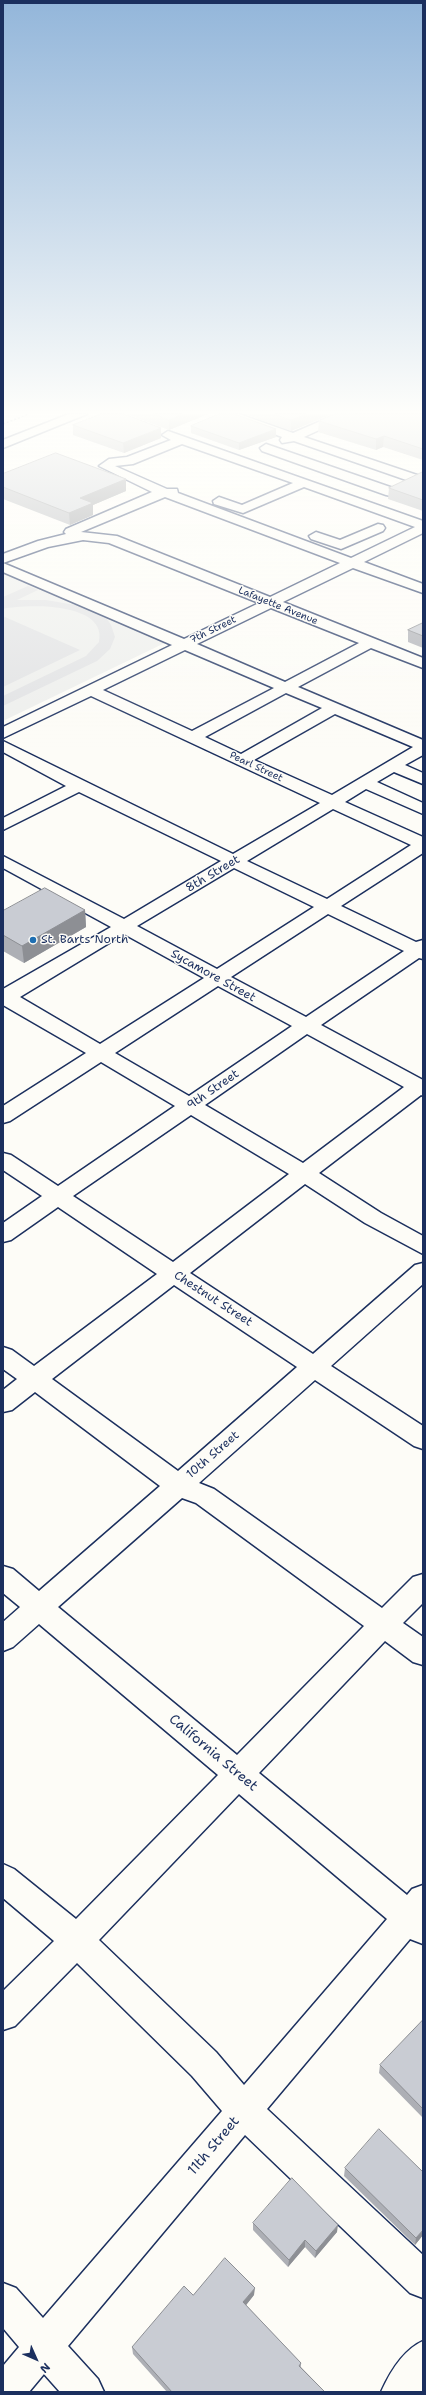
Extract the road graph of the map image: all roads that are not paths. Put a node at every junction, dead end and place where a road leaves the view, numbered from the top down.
1 (86, 526) edge
2 (258, 526) edge
3 (288, 526) edge
4 (378, 528) dead end
5 (423, 528) edge
6 (63, 537) junction
7 (353, 539) junction
8 (380, 548) junction
9 (3, 559) edge
10 (351, 562) junction
11 (3, 567) edge
12 (423, 589) edge
13 (269, 602) junction
14 (371, 642) junction
15 (184, 644) junction
16 (423, 663) edge
17 (288, 688) junction
18 (90, 690) junction
19 (334, 708) junction
20 (3, 733) edge
21 (193, 737) junction
22 (3, 746) edge
23 (423, 747) edge
24 (241, 760) junction
25 (393, 766) junction
26 (423, 779) edge
27 (365, 784) junction
28 (79, 786) junction
29 (334, 802) junction
30 (423, 809) edge
31 (3, 825) edge
32 (423, 844) edge
33 (3, 861) edge
34 (235, 861) junction
35 (330, 907) junction
36 (124, 927) junction
37 (421, 950) edge
38 (216, 978) junction
39 (4, 997) edge
40 (305, 1027) junction
41 (100, 1052) junction
42 (421, 1088) edge
43 (190, 1106) junction
44 (3, 1116) edge
45 (3, 1160) edge
46 (305, 1174) junction
47 (58, 1197) junction
48 (3, 1234) edge
49 (423, 1246) edge
50 (423, 1271) edge
51 (174, 1273) junction
52 (3, 1356) edge
53 (314, 1366) junction
54 (34, 1379) junction
55 (3, 1403) edge
56 (423, 1439) edge
57 (178, 1485) junction
58 (3, 1577) edge
59 (423, 1584) edge
60 (40, 1607) junction
61 (383, 1624) junction
62 (3, 1639) edge
63 (423, 1654) edge
64 (237, 1773) junction
65 (3, 1879) edge
66 (418, 1915) edge
67 (77, 1941) junction
68 (3, 2014) edge
69 (244, 2111) junction
70 (423, 2280) edge
71 (3, 2301) edge
72 (43, 2346) junction
73 (423, 2360) edge
74 (5, 2392) edge
75 (85, 2392) edge
76 (400, 2392) edge

1 - 6 street
2 - 10 street
3 - 7 street
4 - 7 street
5 - 8 street, 7th Street
6 - 9 street
6 - 13 street, Lafayette Avenue
7 - 8 street
8 - 10 street, 7th Street
10 - 12 street
10 - 13 street, 7th Street
11 - 15 street
13 - 14 street, Lafayette Avenue
13 - 15 street, 7th Street
14 - 16 street, Lafayette Avenue
14 - 17 street
15 - 17 street
15 - 18 street, 7th Street
17 - 19 street
17 - 21 street
18 - 20 street, 7th Street
18 - 21 street, Pearl Street
19 - 23 street
19 - 24 street
21 - 24 street, Pearl Street
22 - 28 street
23 - 25 street, 8th Street
24 - 29 street, Pearl Street
25 - 26 street
25 - 27 street, 8th Street
27 - 29 street, 8th Street
27 - 30 street
28 - 31 street
28 - 34 street
29 - 32 street, Pearl Street
29 - 34 street, 8th Street
32 - 35 street
33 - 36 street, Sycamore Street
34 - 35 street
34 - 36 street, 8th Street
35 - 37 street
35 - 38 street
36 - 38 street, Sycamore Street
36 - 39 street, 8th Street
37 - 40 street, 9th Street
38 - 40 street, Sycamore Street
38 - 41 street
39 - 41 street
40 - 42 street, Sycamore Street
40 - 43 street, 9th Street
41 - 43 street
41 - 44 street
42 - 46 street
43 - 46 street
43 - 47 street, 9th Street
45 - 47 street, Chestnut Street
46 - 49 street
46 - 51 street
47 - 48 street, 9th Street
47 - 51 street, Chestnut Street
50 - 53 street, 10th Street
51 - 53 street, Chestnut Street
51 - 54 street
52 - 54 street
53 - 56 street, Chestnut Street
53 - 57 street, 10th Street
54 - 55 street
54 - 57 street
57 - 60 street, 10th Street
57 - 61 street
58 - 60 street, California Street
59 - 61 street
60 - 62 street, 10th Street
60 - 64 street, California Street
61 - 63 street
61 - 64 street
64 - 66 street, California Street
64 - 67 street
65 - 67 street
66 - 69 street, 11th Street
67 - 68 street
67 - 69 street
69 - 70 street
69 - 72 street, 11th Street
71 - 72 street
72 - 74 street, 11th Street
72 - 75 street
73 - 76 street

